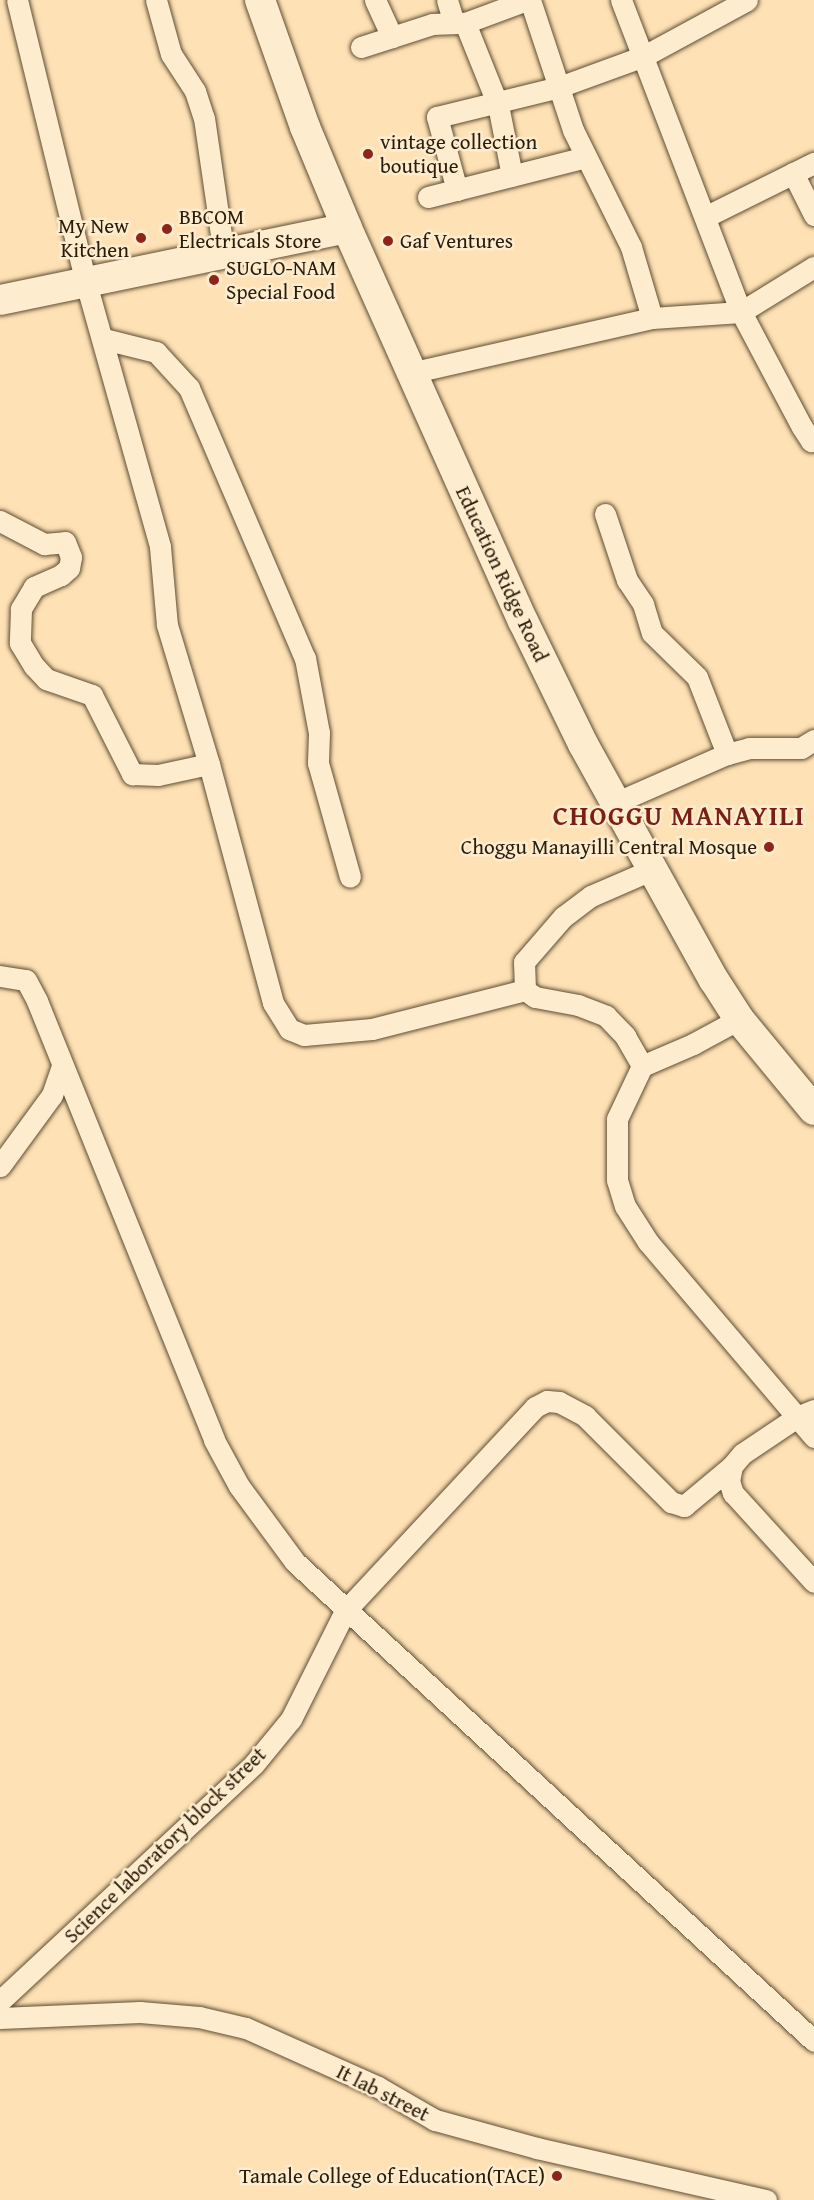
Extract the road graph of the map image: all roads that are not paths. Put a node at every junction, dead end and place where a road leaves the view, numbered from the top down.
1 (17, 0) edge
2 (156, 0) edge
3 (260, 0) edge
4 (375, 0) edge
5 (447, 0) edge
6 (528, 0) edge
7 (621, 0) edge
8 (747, 0) edge
9 (717, 7) edge
10 (460, 23) junction
11 (392, 37) junction
12 (361, 47) dead end
13 (644, 56) junction
14 (559, 87) junction
15 (498, 105) junction
16 (586, 157) junction
17 (814, 163) edge
18 (793, 173) junction
19 (513, 176) junction
20 (457, 190) junction
21 (428, 197) dead end
22 (814, 215) edge
23 (705, 217) junction
24 (347, 228) junction
25 (224, 255) junction
26 (814, 267) edge
27 (86, 283) junction
28 (0, 300) edge
29 (741, 312) junction
30 (652, 318) junction
31 (104, 339) junction
32 (410, 373) junction
33 (813, 443) edge
34 (605, 514) dead end
35 (0, 521) edge
36 (814, 740) edge
37 (727, 754) junction
38 (209, 764) junction
39 (617, 802) junction
40 (651, 870) junction
41 (350, 877) dead end
42 (0, 976) edge
43 (525, 990) junction
44 (739, 1019) junction
45 (62, 1066) junction
46 (642, 1066) junction
47 (814, 1110) edge
48 (0, 1166) edge
49 (806, 1413) edge
50 (814, 1437) edge
51 (732, 1467) junction
52 (814, 1582) edge
53 (345, 1611) junction
54 (0, 2001) edge
55 (0, 2018) edge
56 (814, 2041) edge
57 (766, 2200) edge

1 - 27 street
2 - 25 street
3 - 24 main road, Education Ridge Road
4 - 11 street
5 - 10 street
6 - 10 street
6 - 14 street
7 - 13 street
8 - 9 street
9 - 13 street
10 - 11 street
10 - 15 street
11 - 12 street
13 - 14 street
13 - 23 street
14 - 15 street
14 - 16 street
15 - 19 street
15 - 20 street
16 - 19 street
16 - 30 street
17 - 18 street
18 - 22 street
18 - 23 street
19 - 20 street
20 - 21 street
23 - 29 street
24 - 25 main road
24 - 32 main road, Education Ridge Road
25 - 27 main road
26 - 29 street
27 - 28 main road
27 - 31 street
29 - 30 street
29 - 33 street
30 - 32 street
31 - 38 street
31 - 41 street
32 - 39 main road, Education Ridge Road
34 - 37 street
35 - 38 street
36 - 37 street
37 - 39 street
38 - 43 street
39 - 40 main road, Education Ridge Road
40 - 43 street
40 - 44 main road, Education Ridge Road
42 - 45 street
43 - 46 street
44 - 46 street
44 - 47 main road, Education Ridge Road
45 - 48 street
45 - 53 street
46 - 49 street
49 - 50 street
49 - 51 street
51 - 52 street
51 - 53 street, Science laboratory block street
53 - 54 street, Science laboratory block street
53 - 56 street
55 - 57 street, It lab street

